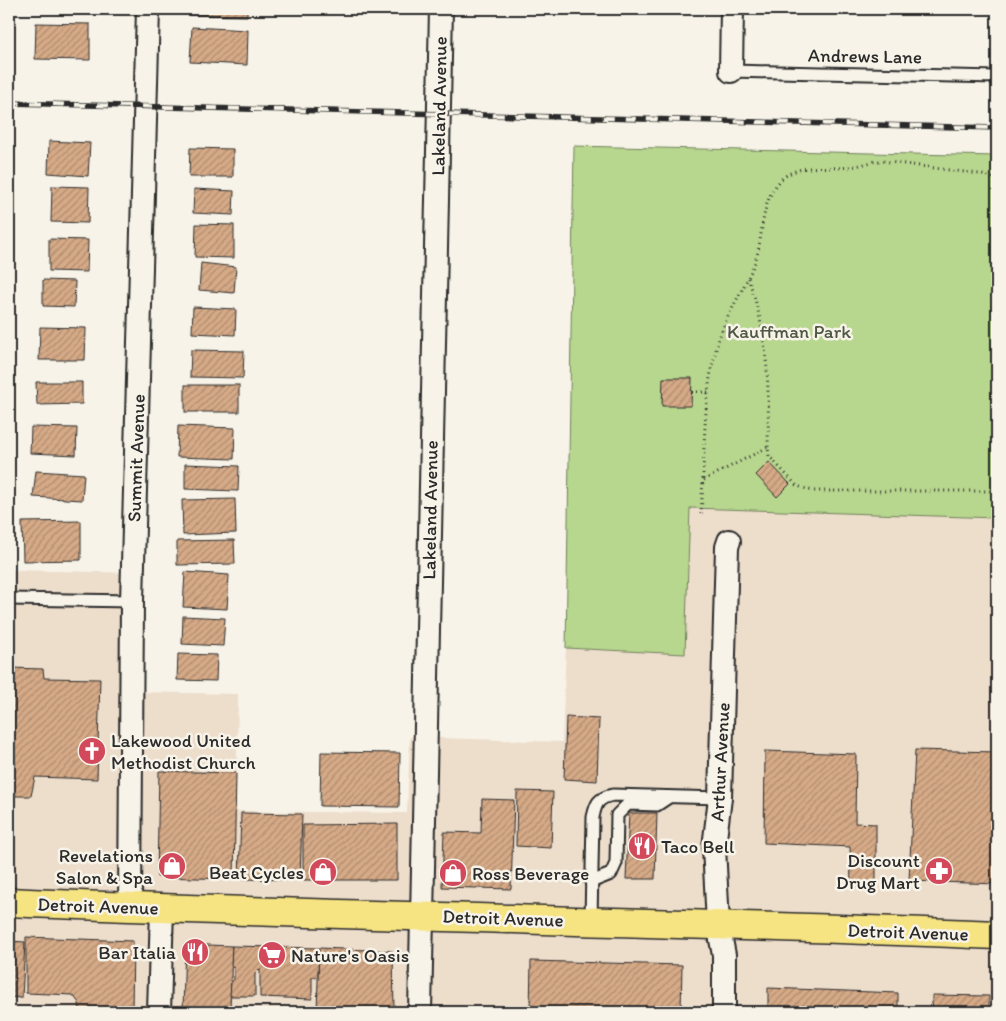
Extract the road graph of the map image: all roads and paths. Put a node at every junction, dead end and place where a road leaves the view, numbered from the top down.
1 (148, 9) edge
2 (440, 9) edge
3 (732, 9) edge
4 (731, 71) joint
5 (997, 77) edge
6 (997, 180) edge
7 (748, 277) junction
8 (692, 392) dead end
9 (708, 392) junction
10 (768, 447) junction
11 (703, 480) junction
12 (997, 491) edge
13 (701, 514) dead end
14 (729, 541) dead end
15 (9, 599) edge
16 (132, 601) junction
17 (669, 797) junction
18 (720, 798) junction
19 (591, 882) junction
20 (9, 902) edge
21 (130, 908) junction
22 (162, 908) junction
23 (420, 915) junction
24 (591, 920) junction
25 (718, 924) junction
26 (997, 936) edge
27 (159, 1012) edge
28 (420, 1012) edge
29 (724, 1012) edge

1 - 16 street, Summit Avenue
2 - 23 street, Lakeland Avenue
3 - 4 street
4 - 5 lane, Andrews Lane
6 - 7 path
7 - 9 path
7 - 10 path
8 - 9 path
9 - 11 path
10 - 11 path
10 - 12 path
11 - 13 path
14 - 18 street, Arthur Avenue
15 - 16 lane
16 - 21 street, Summit Avenue
17 - 18 lane
17 - 19 lane
17 - 19 lane
18 - 25 street, Arthur Avenue
19 - 24 lane
20 - 21 main road, Detroit Avenue
21 - 22 main road, Detroit Avenue
22 - 23 main road, Detroit Avenue
22 - 27 street
23 - 24 main road, Detroit Avenue
23 - 28 street, Lakeland Avenue
24 - 25 main road, Detroit Avenue
25 - 26 main road, Detroit Avenue
25 - 29 street, Arthur Avenue

